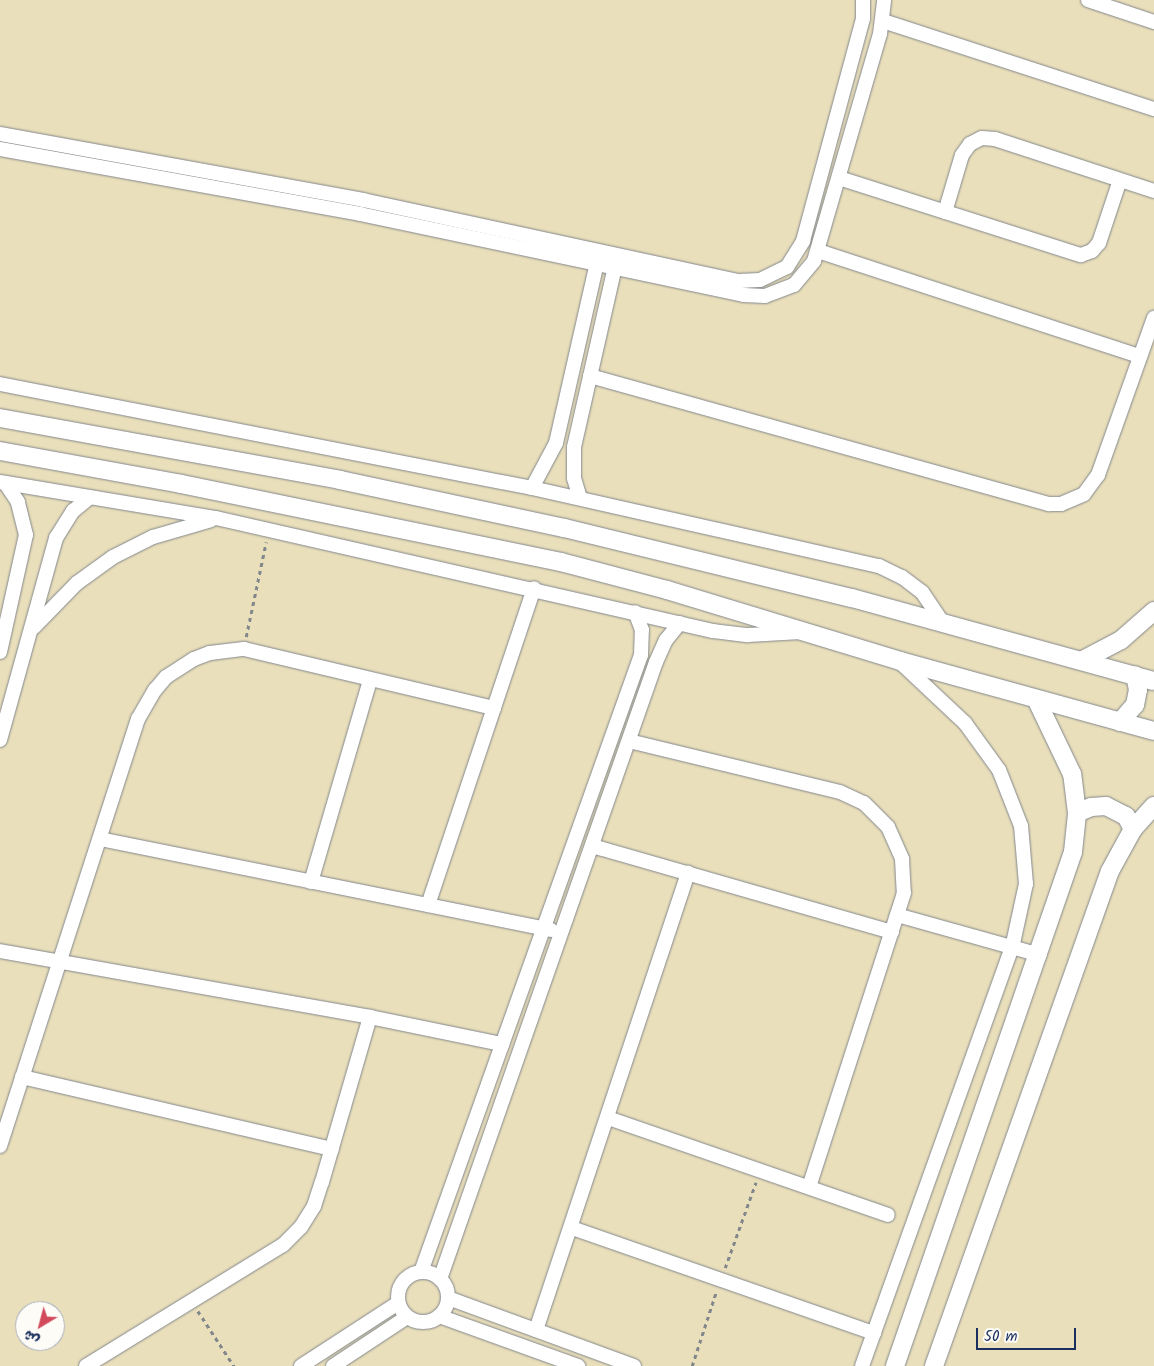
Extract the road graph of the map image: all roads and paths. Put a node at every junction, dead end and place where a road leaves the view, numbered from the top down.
1 (863, 0) edge
2 (884, 0) edge
3 (1088, 0) edge
4 (883, 21) junction
5 (1154, 22) edge
6 (1154, 109) edge
7 (0, 134) edge
8 (0, 149) edge
9 (100, 151) junction
10 (97, 165) junction
11 (839, 178) junction
12 (1120, 180) junction
13 (1154, 191) edge
14 (945, 212) junction
15 (818, 251) junction
16 (597, 263) junction
17 (620, 263) junction
18 (1154, 318) edge
19 (1140, 356) junction
20 (590, 376) junction
21 (0, 384) edge
22 (565, 402) junction
23 (583, 406) junction
24 (0, 418) edge
25 (0, 451) edge
26 (552, 453) junction
27 (573, 456) junction
28 (3, 482) edge
29 (532, 488) junction
30 (90, 497) junction
31 (580, 498) junction
32 (216, 518) junction
33 (268, 530) junction
34 (534, 588) junction
35 (1154, 611) edge
36 (635, 612) junction
37 (680, 623) junction
38 (943, 623) junction
39 (32, 629) junction
40 (801, 632) junction
41 (244, 649) junction
42 (0, 652) edge
43 (1083, 660) junction
44 (900, 661) junction
45 (1135, 675) junction
46 (370, 680) junction
47 (1154, 681) edge
48 (1036, 699) junction
49 (494, 708) junction
50 (1120, 722) junction
51 (1154, 731) edge
52 (0, 740) edge
53 (629, 741) junction
54 (1154, 806) edge
55 (1077, 813) junction
56 (1134, 829) junction
57 (100, 839) junction
58 (592, 846) junction
59 (688, 873) junction
60 (311, 882) junction
61 (428, 905) junction
62 (897, 915) junction
63 (544, 928) junction
64 (562, 932) junction
65 (892, 932) junction
66 (1012, 948) junction
67 (0, 951) edge
68 (1040, 955) junction
69 (59, 964) junction
70 (370, 1017) junction
71 (502, 1044) junction
72 (22, 1077) junction
73 (608, 1118) junction
74 (0, 1146) edge
75 (332, 1149) junction
76 (809, 1188) junction
77 (888, 1215) dead end
78 (572, 1228) junction
79 (421, 1272) junction
80 (440, 1278) junction
81 (448, 1298) junction
82 (192, 1301) junction
83 (398, 1303) junction
84 (439, 1316) junction
85 (407, 1317) junction
86 (536, 1330) junction
87 (874, 1333) junction
88 (628, 1365) edge
89 (86, 1366) edge
90 (234, 1366) edge
91 (301, 1366) edge
92 (333, 1366) edge
93 (578, 1366) edge
94 (862, 1366) edge
95 (895, 1366) edge
96 (934, 1366) edge

1 - 17 street
2 - 4 street
3 - 5 street
4 - 6 street
4 - 11 street
7 - 9 street
8 - 10 street
9 - 10 street
9 - 17 street
10 - 16 street
11 - 14 street
11 - 15 street
12 - 13 street
12 - 14 street
12 - 14 street
15 - 17 street
15 - 19 street
16 - 17 street
16 - 22 street
17 - 20 street
18 - 19 street
19 - 20 street
20 - 23 street
21 - 29 street
22 - 23 street
22 - 26 street
23 - 27 street
24 - 38 street
25 - 40 street
26 - 27 street
26 - 29 street
27 - 31 street
28 - 30 street
28 - 42 street
29 - 31 street
30 - 32 street
30 - 39 street
31 - 38 street
32 - 33 street
32 - 39 street
33 - 34 street
33 - 41 path
34 - 36 street
34 - 49 street
35 - 43 street
36 - 37 street
36 - 63 street
37 - 40 street
37 - 53 street
38 - 43 street
39 - 52 street
40 - 44 street
41 - 46 street
41 - 57 street
43 - 45 street
44 - 48 street
44 - 66 street
45 - 47 street
45 - 50 street
46 - 49 street
46 - 60 street
48 - 50 street
48 - 55 street
49 - 61 street
50 - 51 street
53 - 58 street
53 - 62 street
54 - 56 street
55 - 56 street
55 - 68 street
56 - 96 street
57 - 60 street
57 - 69 street
58 - 59 street
58 - 64 street
59 - 65 street
59 - 73 street
60 - 61 street
61 - 63 street
62 - 65 street
62 - 66 street
63 - 64 street
63 - 71 street
64 - 80 street
65 - 76 street
66 - 68 street
66 - 87 street
67 - 69 street
68 - 95 street
69 - 70 street
69 - 72 street
70 - 71 street
70 - 75 street
71 - 79 street
72 - 74 street
72 - 75 street
73 - 76 street
73 - 78 street
75 - 82 street
76 - 77 street
78 - 86 street
78 - 87 street
79 - 80 street
79 - 83 street
80 - 81 street
81 - 84 street
81 - 86 street
82 - 89 street
82 - 90 path
83 - 85 street
83 - 91 street
84 - 85 street
84 - 93 street
85 - 92 street
86 - 88 street
87 - 94 street

